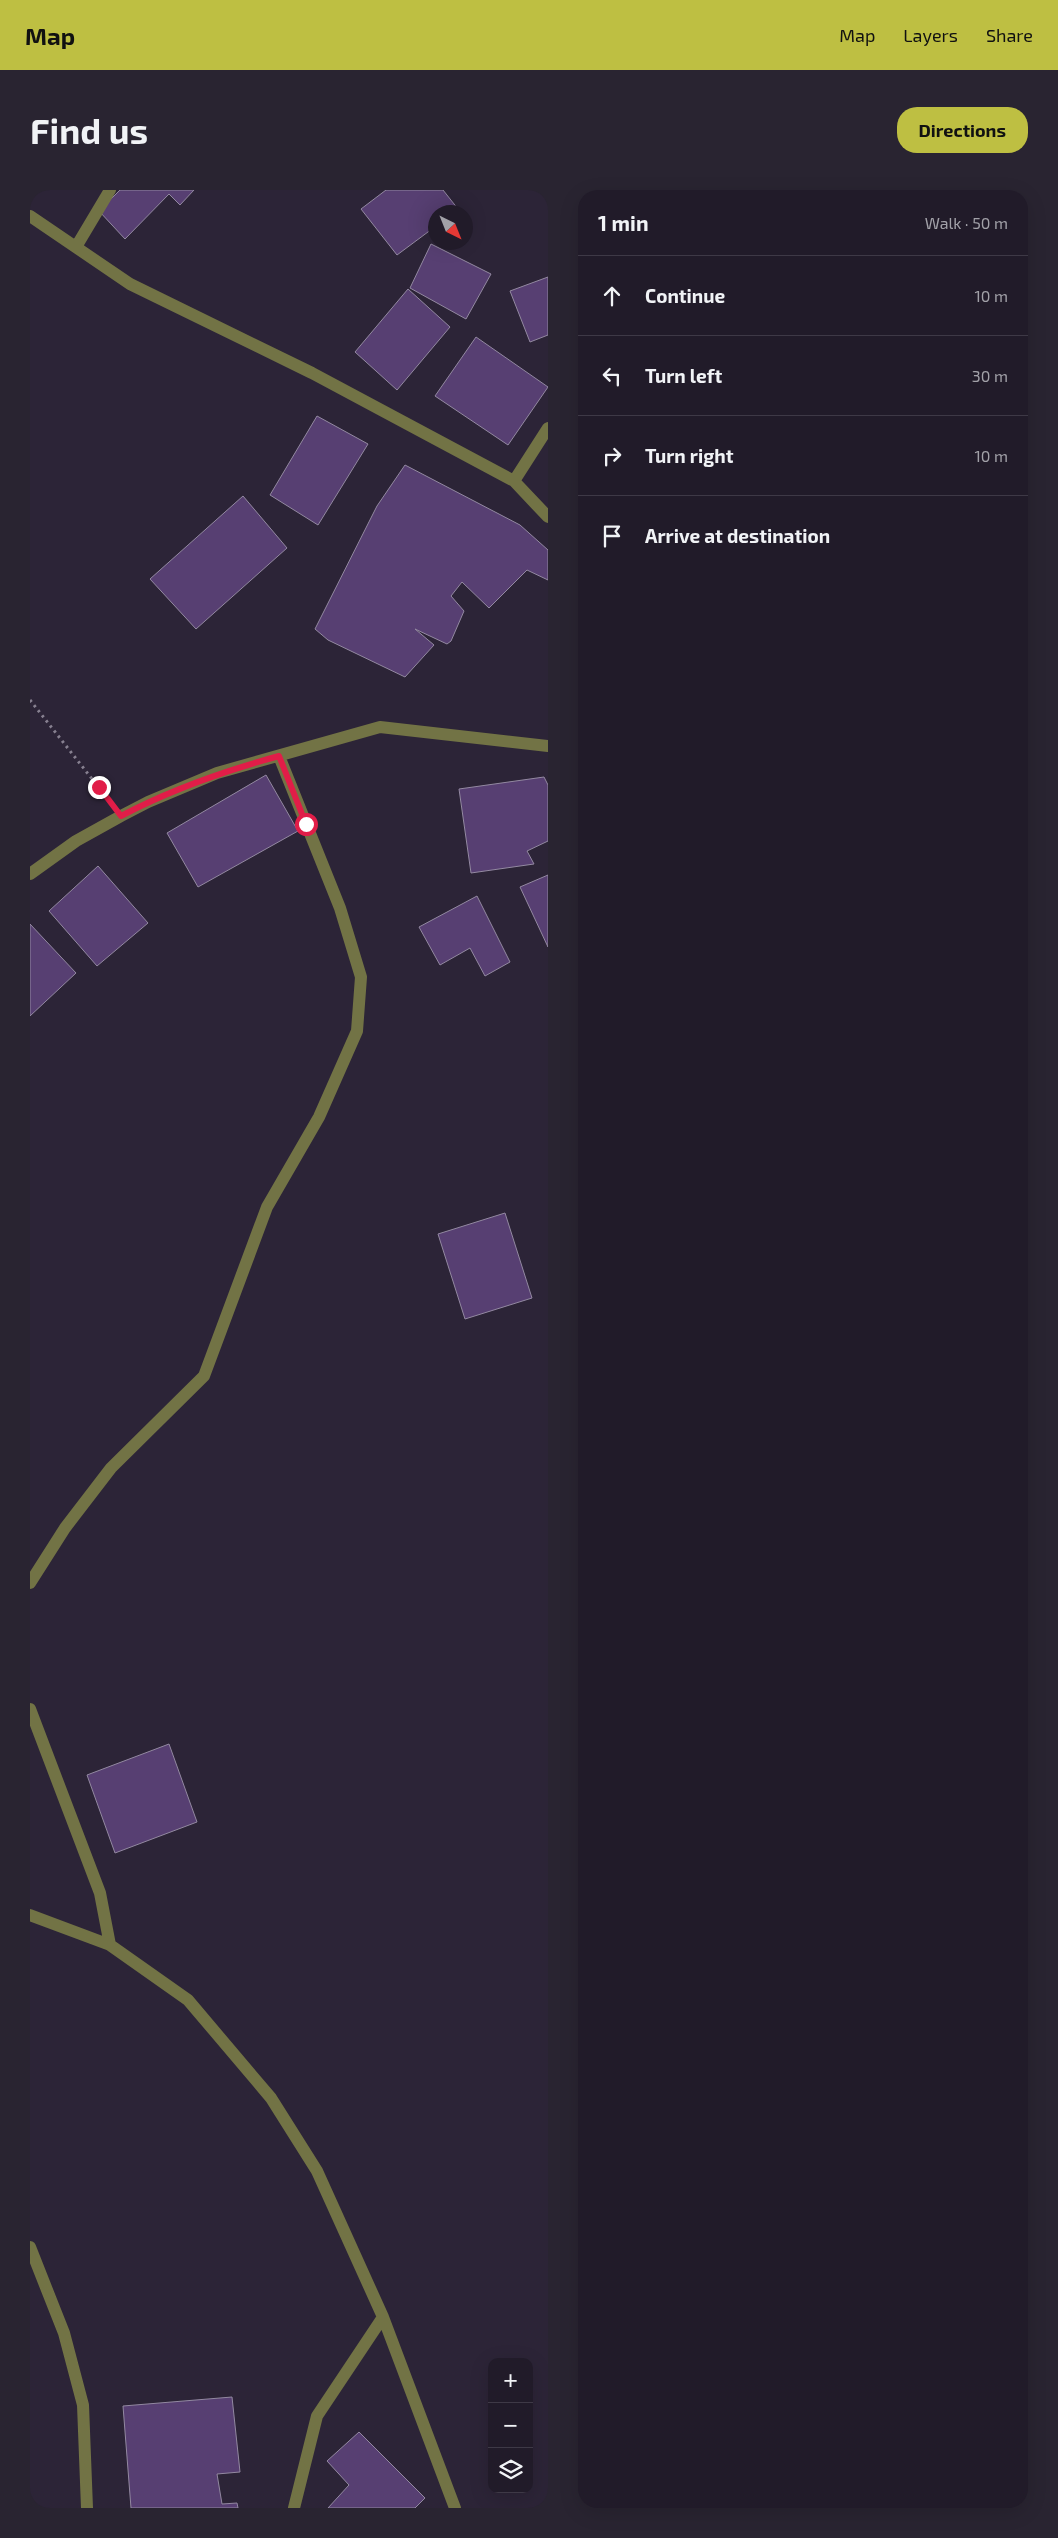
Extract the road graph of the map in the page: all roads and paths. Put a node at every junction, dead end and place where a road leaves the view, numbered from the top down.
1 (110, 190) edge
2 (30, 216) edge
3 (76, 247) junction
4 (548, 428) edge
5 (514, 481) junction
6 (548, 517) edge
7 (30, 700) edge
8 (548, 746) edge
9 (279, 756) junction
10 (121, 816) junction
11 (30, 874) edge
12 (30, 1583) edge
13 (30, 1709) edge
14 (30, 1916) edge
15 (110, 1945) junction
16 (30, 2247) edge
17 (383, 2317) junction
18 (87, 2508) edge
19 (294, 2508) edge
20 (455, 2508) edge

1 - 3 street
2 - 3 street
3 - 5 street
4 - 5 street
5 - 6 street
7 - 10 path
8 - 9 street
9 - 10 street
9 - 12 street
10 - 11 street
13 - 15 street
14 - 15 street
15 - 17 street
16 - 18 street
17 - 19 street
17 - 20 street

